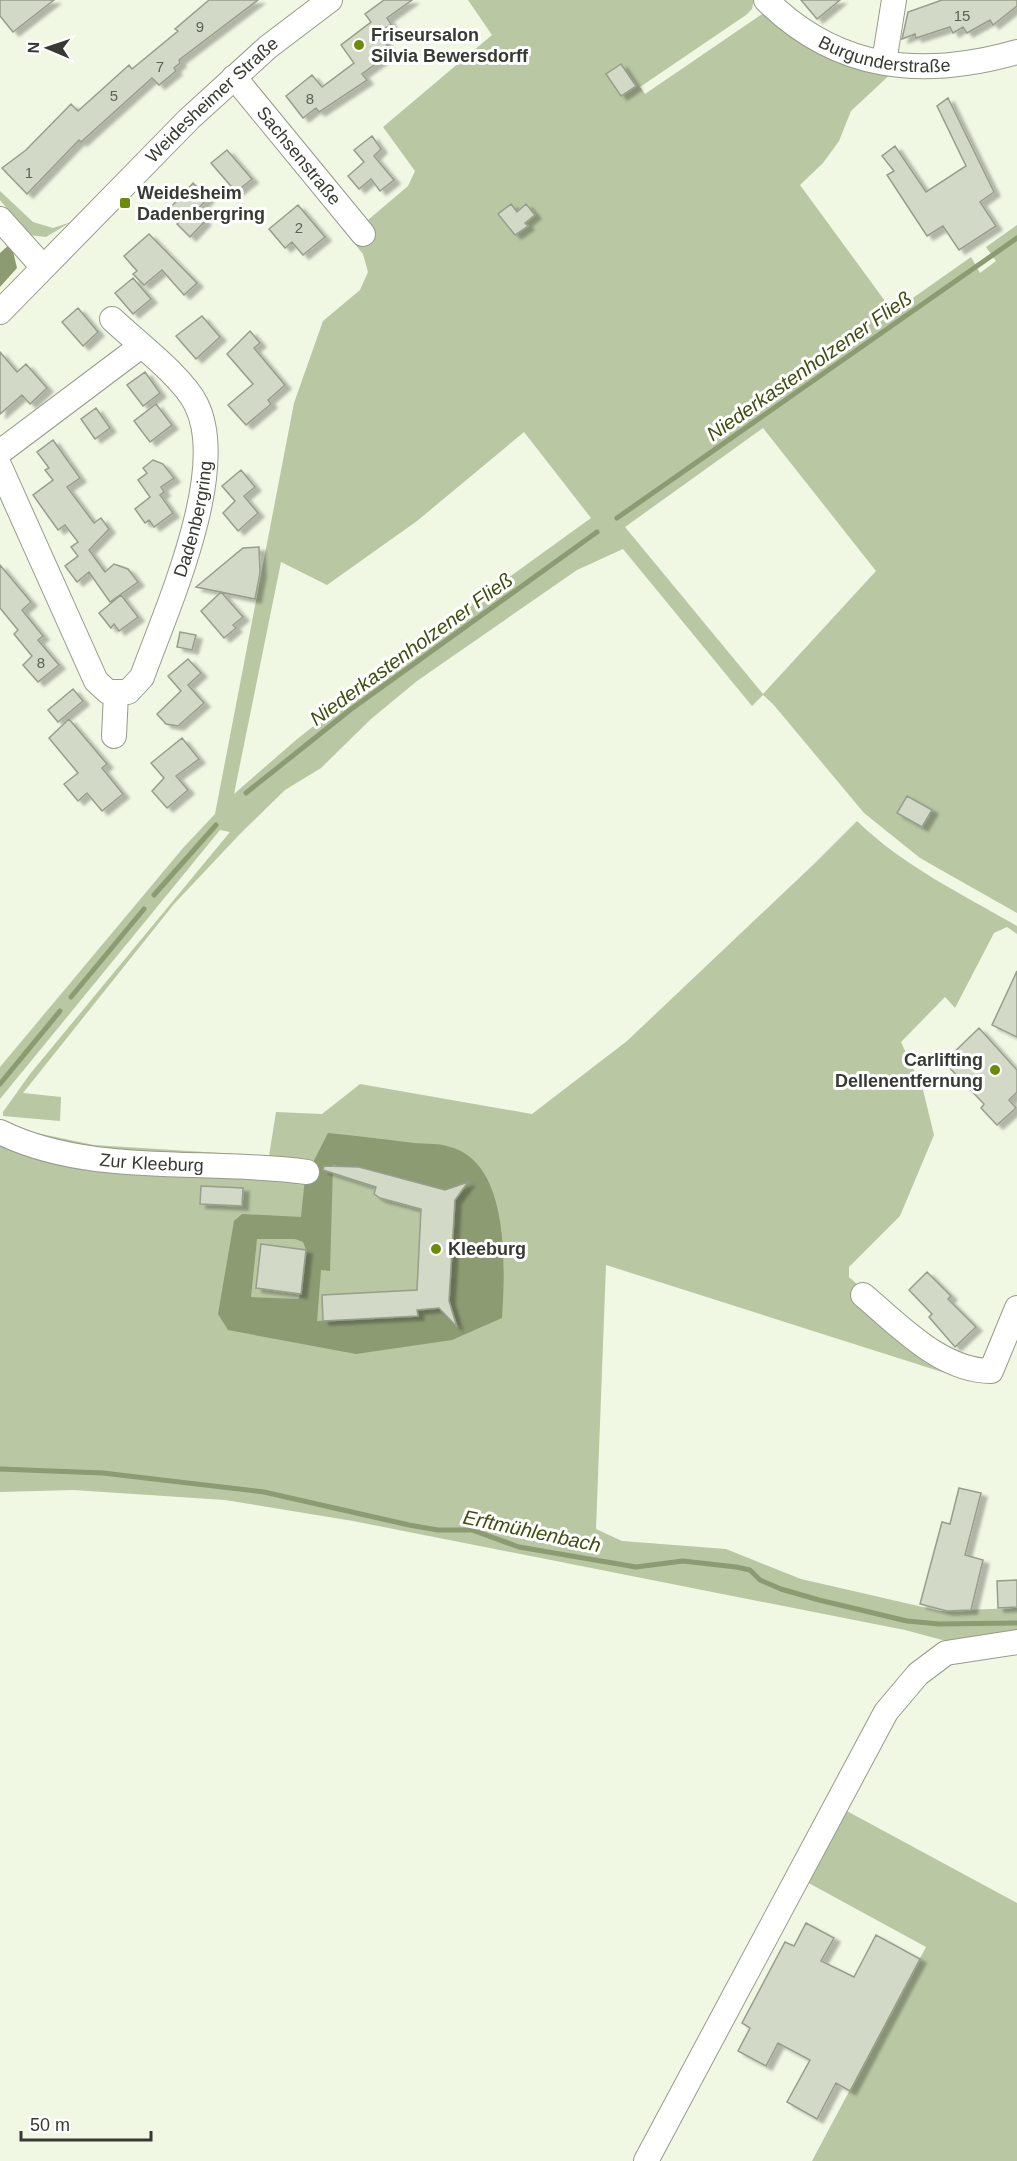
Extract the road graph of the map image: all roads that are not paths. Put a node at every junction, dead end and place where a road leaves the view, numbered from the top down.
1 (330, 0) edge
2 (766, 0) edge
3 (894, 0) edge
4 (1017, 52) edge
5 (884, 62) junction
6 (234, 77) junction
7 (0, 219) edge
8 (363, 234) dead end
9 (43, 267) junction
10 (0, 312) edge
11 (112, 319) dead end
12 (141, 346) junction
13 (0, 452) edge
14 (0, 467) edge
15 (116, 694) junction
16 (114, 736) dead end
17 (0, 1132) edge
18 (307, 1172) dead end
19 (863, 1295) dead end
20 (1017, 1308) edge
21 (1017, 1642) edge
22 (646, 2161) edge

1 - 6 street, Weidesheimer Straße
2 - 5 street, Burgunderstraße
3 - 5 street
4 - 5 street, Burgunderstraße
6 - 8 street, Sachsenstraße
6 - 9 street, Weidesheimer Straße
7 - 9 street
9 - 10 street, Weidesheimer Straße
11 - 12 street, Dadenbergring
12 - 13 street
12 - 15 street, Dadenbergring
14 - 15 street
15 - 16 street
17 - 18 street, Zur Kleeburg
19 - 20 street
21 - 22 street

